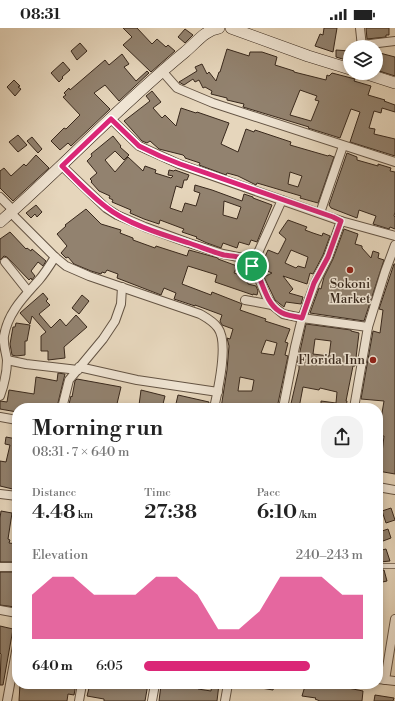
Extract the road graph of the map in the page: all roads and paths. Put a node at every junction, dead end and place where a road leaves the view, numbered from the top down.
1 (215, 28) edge
2 (233, 28) edge
3 (360, 28) edge
4 (361, 40) edge
5 (395, 41) edge
6 (383, 43) edge
7 (343, 67) edge
8 (162, 71) junction
9 (383, 79) edge
10 (395, 83) edge
11 (111, 119) junction
12 (343, 146) junction
13 (395, 162) edge
14 (62, 166) junction
15 (0, 197) edge
16 (282, 200) junction
17 (12, 212) junction
18 (320, 213) junction
19 (341, 221) junction
20 (0, 222) edge
21 (395, 236) edge
22 (395, 245) edge
23 (55, 257) junction
24 (5, 262) dead end
25 (252, 266) junction
26 (122, 287) junction
27 (28, 291) junction
28 (245, 300) dead end
29 (272, 305) junction
30 (302, 318) junction
31 (368, 327) junction
32 (7, 360) junction
33 (79, 369) junction
34 (218, 392) junction
35 (0, 396) edge
36 (63, 403) edge
37 (215, 403) edge
38 (284, 403) edge
39 (355, 403) edge
40 (0, 417) edge
41 (12, 419) edge
42 (383, 488) edge
43 (395, 490) edge
44 (0, 494) edge
45 (12, 495) edge
46 (383, 566) edge
47 (395, 566) edge
48 (0, 567) edge
49 (12, 567) edge
50 (0, 610) edge
51 (12, 612) edge
52 (395, 619) edge
53 (383, 670) edge
54 (12, 674) edge
55 (383, 679) edge
56 (395, 681) edge
57 (81, 689) edge
58 (153, 689) edge
59 (227, 689) edge
60 (7, 701) edge
61 (79, 701) edge
62 (152, 701) edge
63 (225, 701) edge

1 - 8 main road
2 - 7 main road
3 - 4 street
5 - 6 street
8 - 11 main road
8 - 12 street
9 - 10 main road
11 - 14 main road
11 - 16 street
12 - 13 street
12 - 18 street
14 - 17 main road
14 - 25 street
15 - 17 street
16 - 18 street
16 - 25 street
17 - 20 main road
17 - 23 street
18 - 19 street
19 - 21 street
19 - 30 street
22 - 31 street
23 - 26 street
23 - 27 street
24 - 27 street
25 - 29 street
26 - 33 street
26 - 34 street
27 - 32 street
28 - 29 street
29 - 30 street
30 - 31 street
30 - 38 street
31 - 39 street
32 - 33 street
32 - 35 street
33 - 34 street
33 - 36 street
34 - 37 street
40 - 41 street
42 - 43 street
44 - 45 street
46 - 47 lane
48 - 49 street
50 - 51 street
52 - 53 street
54 - 60 street
55 - 56 street
57 - 61 street
58 - 62 street
59 - 63 street

